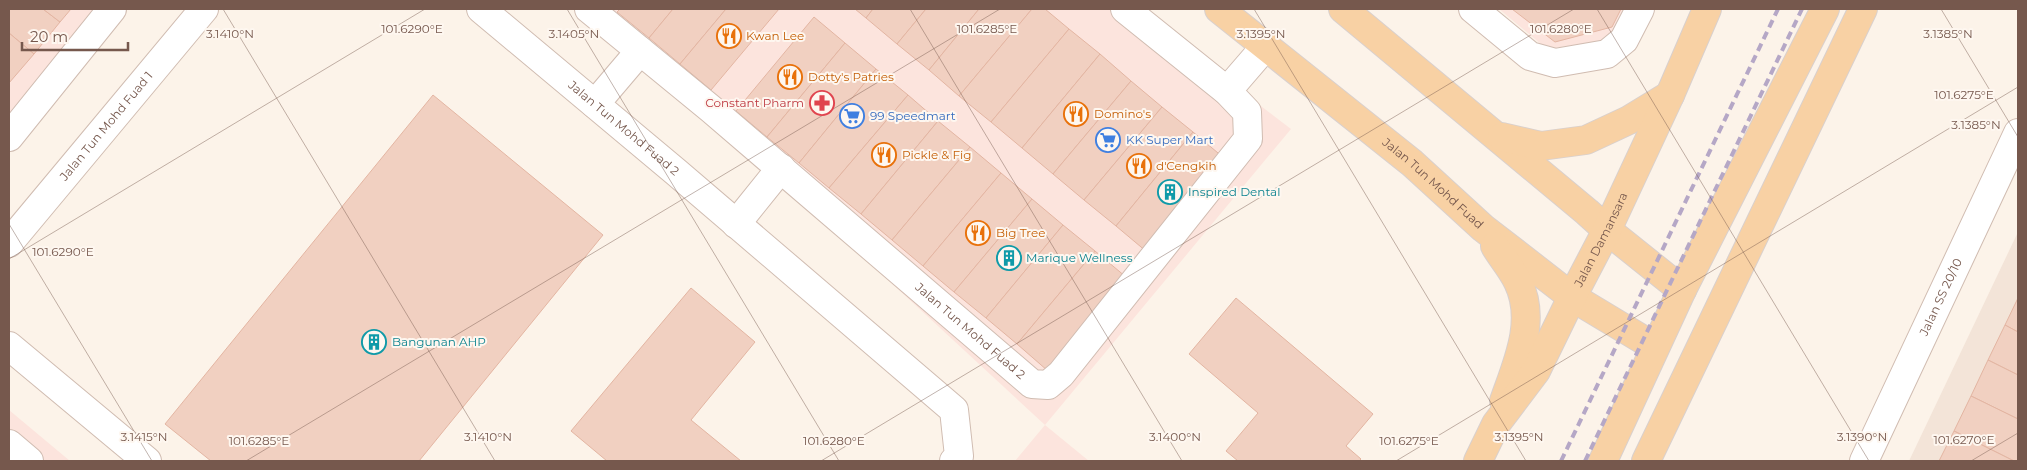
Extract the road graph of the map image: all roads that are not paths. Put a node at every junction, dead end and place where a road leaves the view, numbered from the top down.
1 (112, 9) edge
2 (204, 9) edge
3 (481, 9) edge
4 (589, 9) edge
5 (1125, 9) edge
6 (1219, 9) edge
7 (1343, 9) edge
8 (1473, 9) edge
9 (1640, 9) edge
10 (1707, 9) edge
11 (1825, 9) edge
12 (1862, 9) edge
13 (1265, 47) junction
14 (640, 51) junction
15 (1227, 90) junction
16 (1670, 95) junction
17 (595, 104) junction
18 (2018, 133) edge
19 (1495, 135) junction
20 (9, 137) edge
21 (781, 168) junction
22 (736, 224) junction
23 (1483, 228) junction
24 (1607, 230) junction
25 (9, 243) edge
26 (1682, 290) junction
27 (1572, 297) junction
28 (9, 346) edge
29 (1655, 347) junction
30 (1496, 424) junction
31 (9, 444) edge
32 (29, 461) edge
33 (147, 461) edge
34 (954, 461) edge
35 (1478, 461) edge
36 (1603, 461) edge
37 (1646, 461) edge
38 (1864, 461) edge

1 - 20 street
2 - 25 street, Jalan Tun Mohd Fuad 1
3 - 17 street, Jalan Tun Mohd Fuad 2
4 - 14 street, Jalan Tun Mohd Fuad 2
5 - 15 street
6 - 13 main road, Jalan Tun Mohd Fuad
7 - 19 main road
8 - 9 street
10 - 16 main road, Jalan Damansara
11 - 26 main road
12 - 37 main road
13 - 15 street
13 - 23 main road, Jalan Tun Mohd Fuad
14 - 17 street
14 - 21 street, Jalan Tun Mohd Fuad 2
15 - 21 street, Jalan Tun Mohd Fuad 2
16 - 19 main road
16 - 24 main road, Jalan Damansara
17 - 22 street, Jalan Tun Mohd Fuad 2
18 - 38 street, Jalan SS 20/10
19 - 24 main road
21 - 22 street
22 - 34 street, Jalan Tun Mohd Fuad 2
23 - 27 main road, Jalan Tun Mohd Fuad
23 - 30 main road
24 - 26 main road
24 - 27 main road, Jalan Damansara
26 - 29 main road
27 - 29 main road, Jalan Tun Mohd Fuad
27 - 30 main road, Jalan Damansara
28 - 33 street
29 - 36 main road
30 - 35 main road, Jalan Damansara
31 - 32 street

